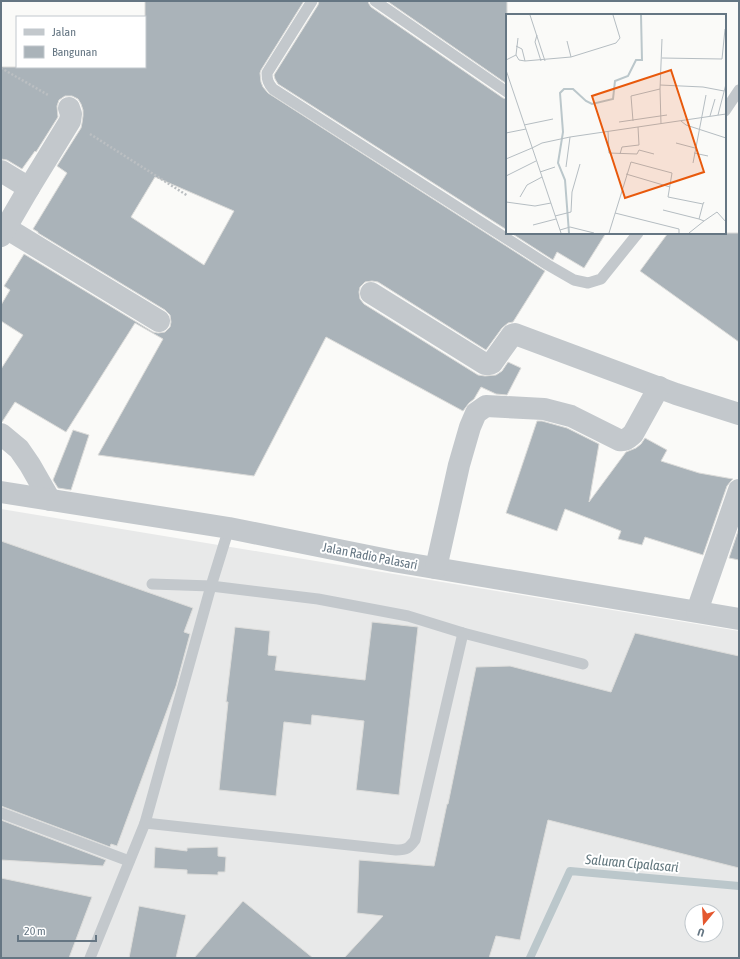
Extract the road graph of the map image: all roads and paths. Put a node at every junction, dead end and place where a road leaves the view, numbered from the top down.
1 (312, 1) edge
2 (375, 1) edge
3 (1, 68) edge
4 (739, 90) edge
5 (506, 91) edge
6 (726, 110) edge
7 (67, 120) junction
8 (1, 171) edge
9 (29, 188) junction
10 (188, 196) dead end
11 (3, 232) edge
12 (637, 234) edge
13 (371, 293) dead end
14 (159, 321) dead end
15 (659, 387) junction
16 (739, 414) edge
17 (1, 434) edge
18 (739, 490) edge
19 (1, 492) edge
20 (50, 500) junction
21 (229, 528) junction
22 (436, 568) junction
23 (152, 584) dead end
24 (211, 586) junction
25 (697, 611) junction
26 (739, 619) edge
27 (463, 633) junction
28 (583, 664) dead end
29 (1, 813) edge
30 (145, 823) junction
31 (129, 861) junction
32 (90, 958) edge

1 - 12 lane
2 - 5 lane
3 - 7 path
4 - 6 lane
7 - 9 street
7 - 10 path
8 - 9 street
9 - 11 street
11 - 14 street
13 - 15 street
15 - 16 street
15 - 22 street
17 - 20 street
18 - 25 street
19 - 20 street, Jalan Radio Palasari
20 - 21 street, Jalan Radio Palasari
21 - 22 street, Jalan Radio Palasari
21 - 24 lane
22 - 25 street, Jalan Radio Palasari
23 - 24 lane
24 - 27 lane
24 - 30 lane
25 - 26 street, Jalan Radio Palasari
27 - 28 lane
27 - 30 lane
29 - 31 lane
30 - 31 lane
31 - 32 lane

